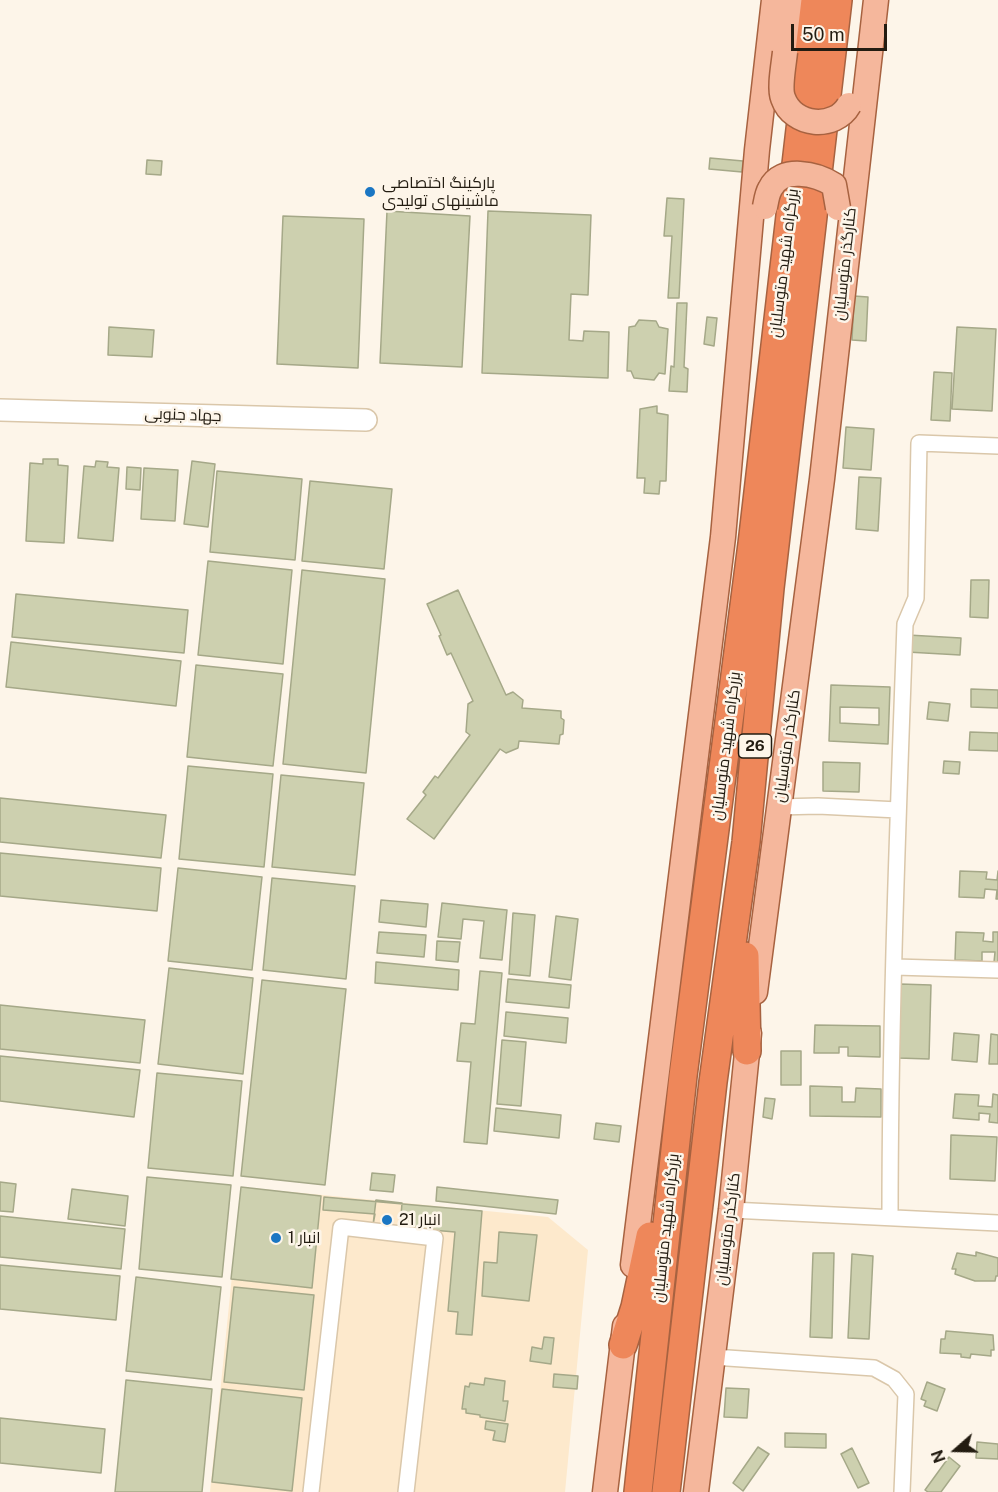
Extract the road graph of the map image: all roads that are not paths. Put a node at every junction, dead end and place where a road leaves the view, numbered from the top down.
1 (774, 0) edge
2 (791, 0) edge
3 (814, 0) edge
4 (838, 0) edge
5 (862, 0) edge
6 (876, 0) edge
7 (0, 410) edge
8 (366, 420) dead end
9 (998, 446) edge
10 (725, 521) junction
11 (796, 685) junction
12 (778, 807) junction
13 (898, 810) junction
14 (746, 842) junction
15 (895, 967) junction
16 (998, 970) edge
17 (747, 1051) junction
18 (683, 1076) junction
19 (731, 1210) junction
20 (890, 1217) junction
21 (998, 1222) edge
22 (623, 1345) junction
23 (713, 1357) junction
24 (311, 1492) edge
25 (406, 1492) edge
26 (605, 1492) edge
27 (638, 1492) edge
28 (666, 1492) edge
29 (696, 1492) edge
30 (902, 1492) edge

1 - 10 main road
2 - 5 main road, bridge
3 - 18 highway, بزرگراه شهید متوسلیان
4 - 14 highway, بزرگراه شهید متوسلیان / 26
6 - 11 main road, کنارگذر متوسلیان
7 - 8 street, جهاد جنوبی
9 - 13 street
10 - 11 main road, bridge
10 - 22 main road
11 - 12 main road, کنارگذر متوسلیان
12 - 13 street
12 - 17 main road, کنارگذر متوسلیان
13 - 15 street
14 - 17 highway
14 - 28 highway, بزرگراه شهید متوسلیان / 26
15 - 16 street
15 - 20 street
17 - 19 main road, کنارگذر متوسلیان
18 - 22 highway
18 - 27 highway, بزرگراه شهید متوسلیان
19 - 20 street
19 - 23 main road, کنارگذر متوسلیان
20 - 21 street
22 - 26 main road
23 - 29 main road, کنارگذر متوسلیان
23 - 30 street
24 - 25 street

